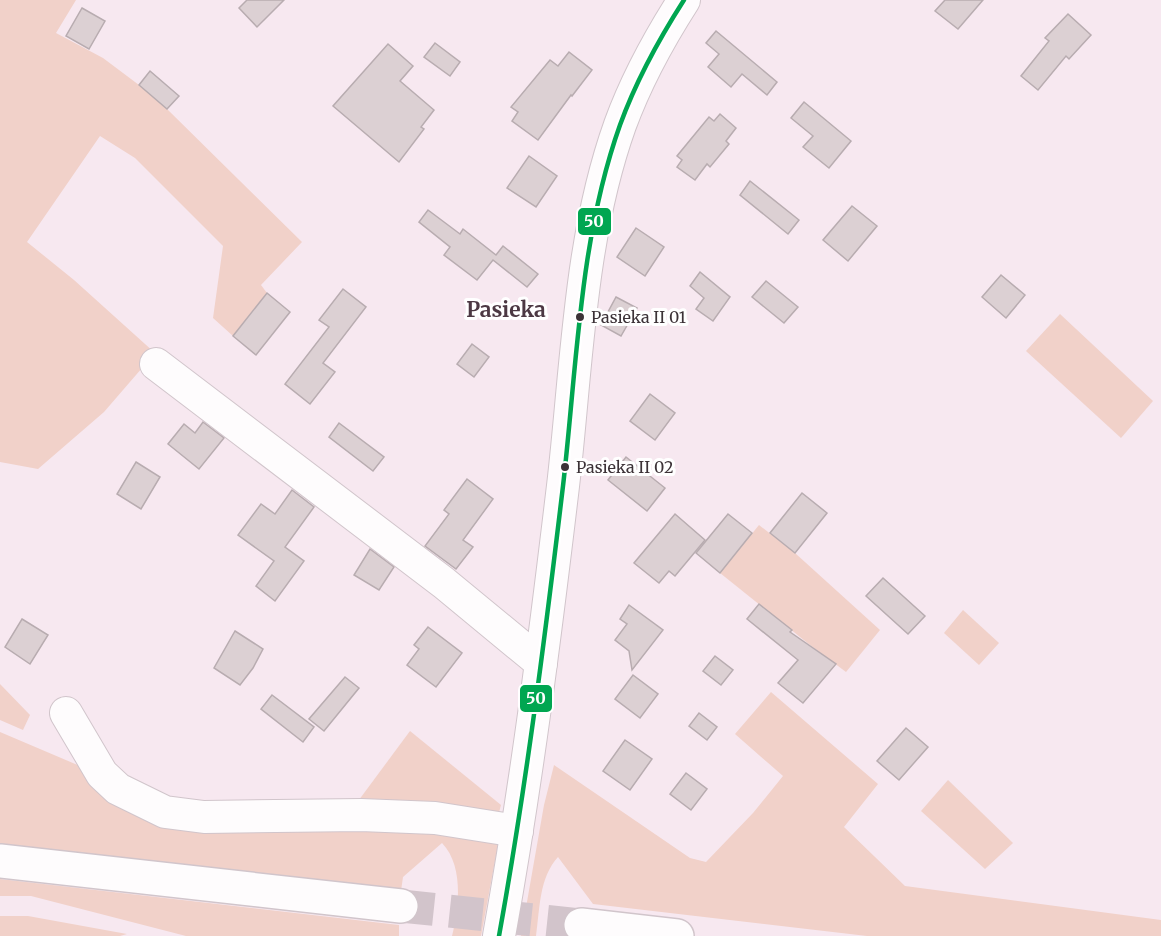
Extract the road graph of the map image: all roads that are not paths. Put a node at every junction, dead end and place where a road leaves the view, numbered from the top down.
1 (684, 0) edge
2 (156, 364) dead end
3 (541, 663) junction
4 (66, 713) dead end
5 (517, 831) junction
6 (0, 861) edge
7 (401, 906) tunnel mouth
8 (581, 925) tunnel mouth
9 (499, 936) edge
10 (677, 936) edge

1 - 3 street
2 - 3 street
3 - 5 street
4 - 5 street
5 - 9 street
6 - 7 main road
8 - 10 main road

